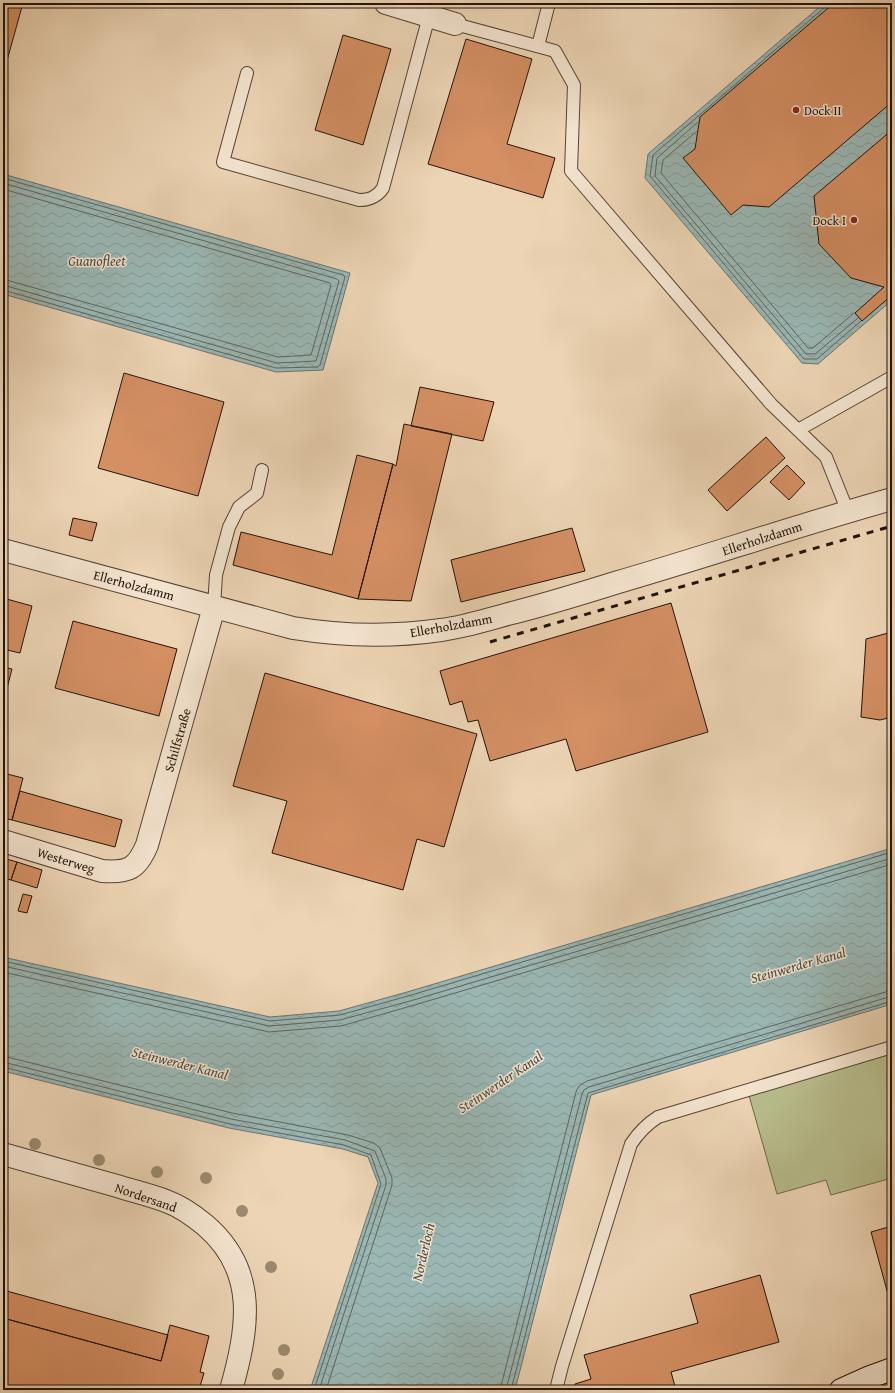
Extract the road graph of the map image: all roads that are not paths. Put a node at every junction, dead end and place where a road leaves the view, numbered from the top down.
1 (386, 3) edge
2 (549, 3) edge
3 (429, 16) junction
4 (455, 24) joint
5 (538, 46) junction
6 (247, 74) dead end
7 (892, 377) edge
8 (798, 430) junction
9 (262, 470) dead end
10 (892, 499) edge
11 (848, 512) junction
12 (3, 550) edge
13 (214, 607) junction
14 (3, 841) edge
15 (130, 868) joint
16 (892, 1046) edge
17 (3, 1154) edge
18 (892, 1369) edge
19 (230, 1390) edge
20 (556, 1390) edge
21 (841, 1390) edge

1 - 3 street
2 - 5 lane
3 - 4 street
3 - 6 lane
4 - 5 lane
5 - 8 lane
7 - 8 lane
8 - 11 lane
9 - 13 lane
10 - 11 street, Ellerholzdamm
11 - 13 street, Ellerholzdamm
12 - 13 street, Ellerholzdamm
13 - 15 street, Schilfstraße
14 - 15 street, Westerweg
16 - 20 lane
17 - 19 street, Nordersand
18 - 21 street

